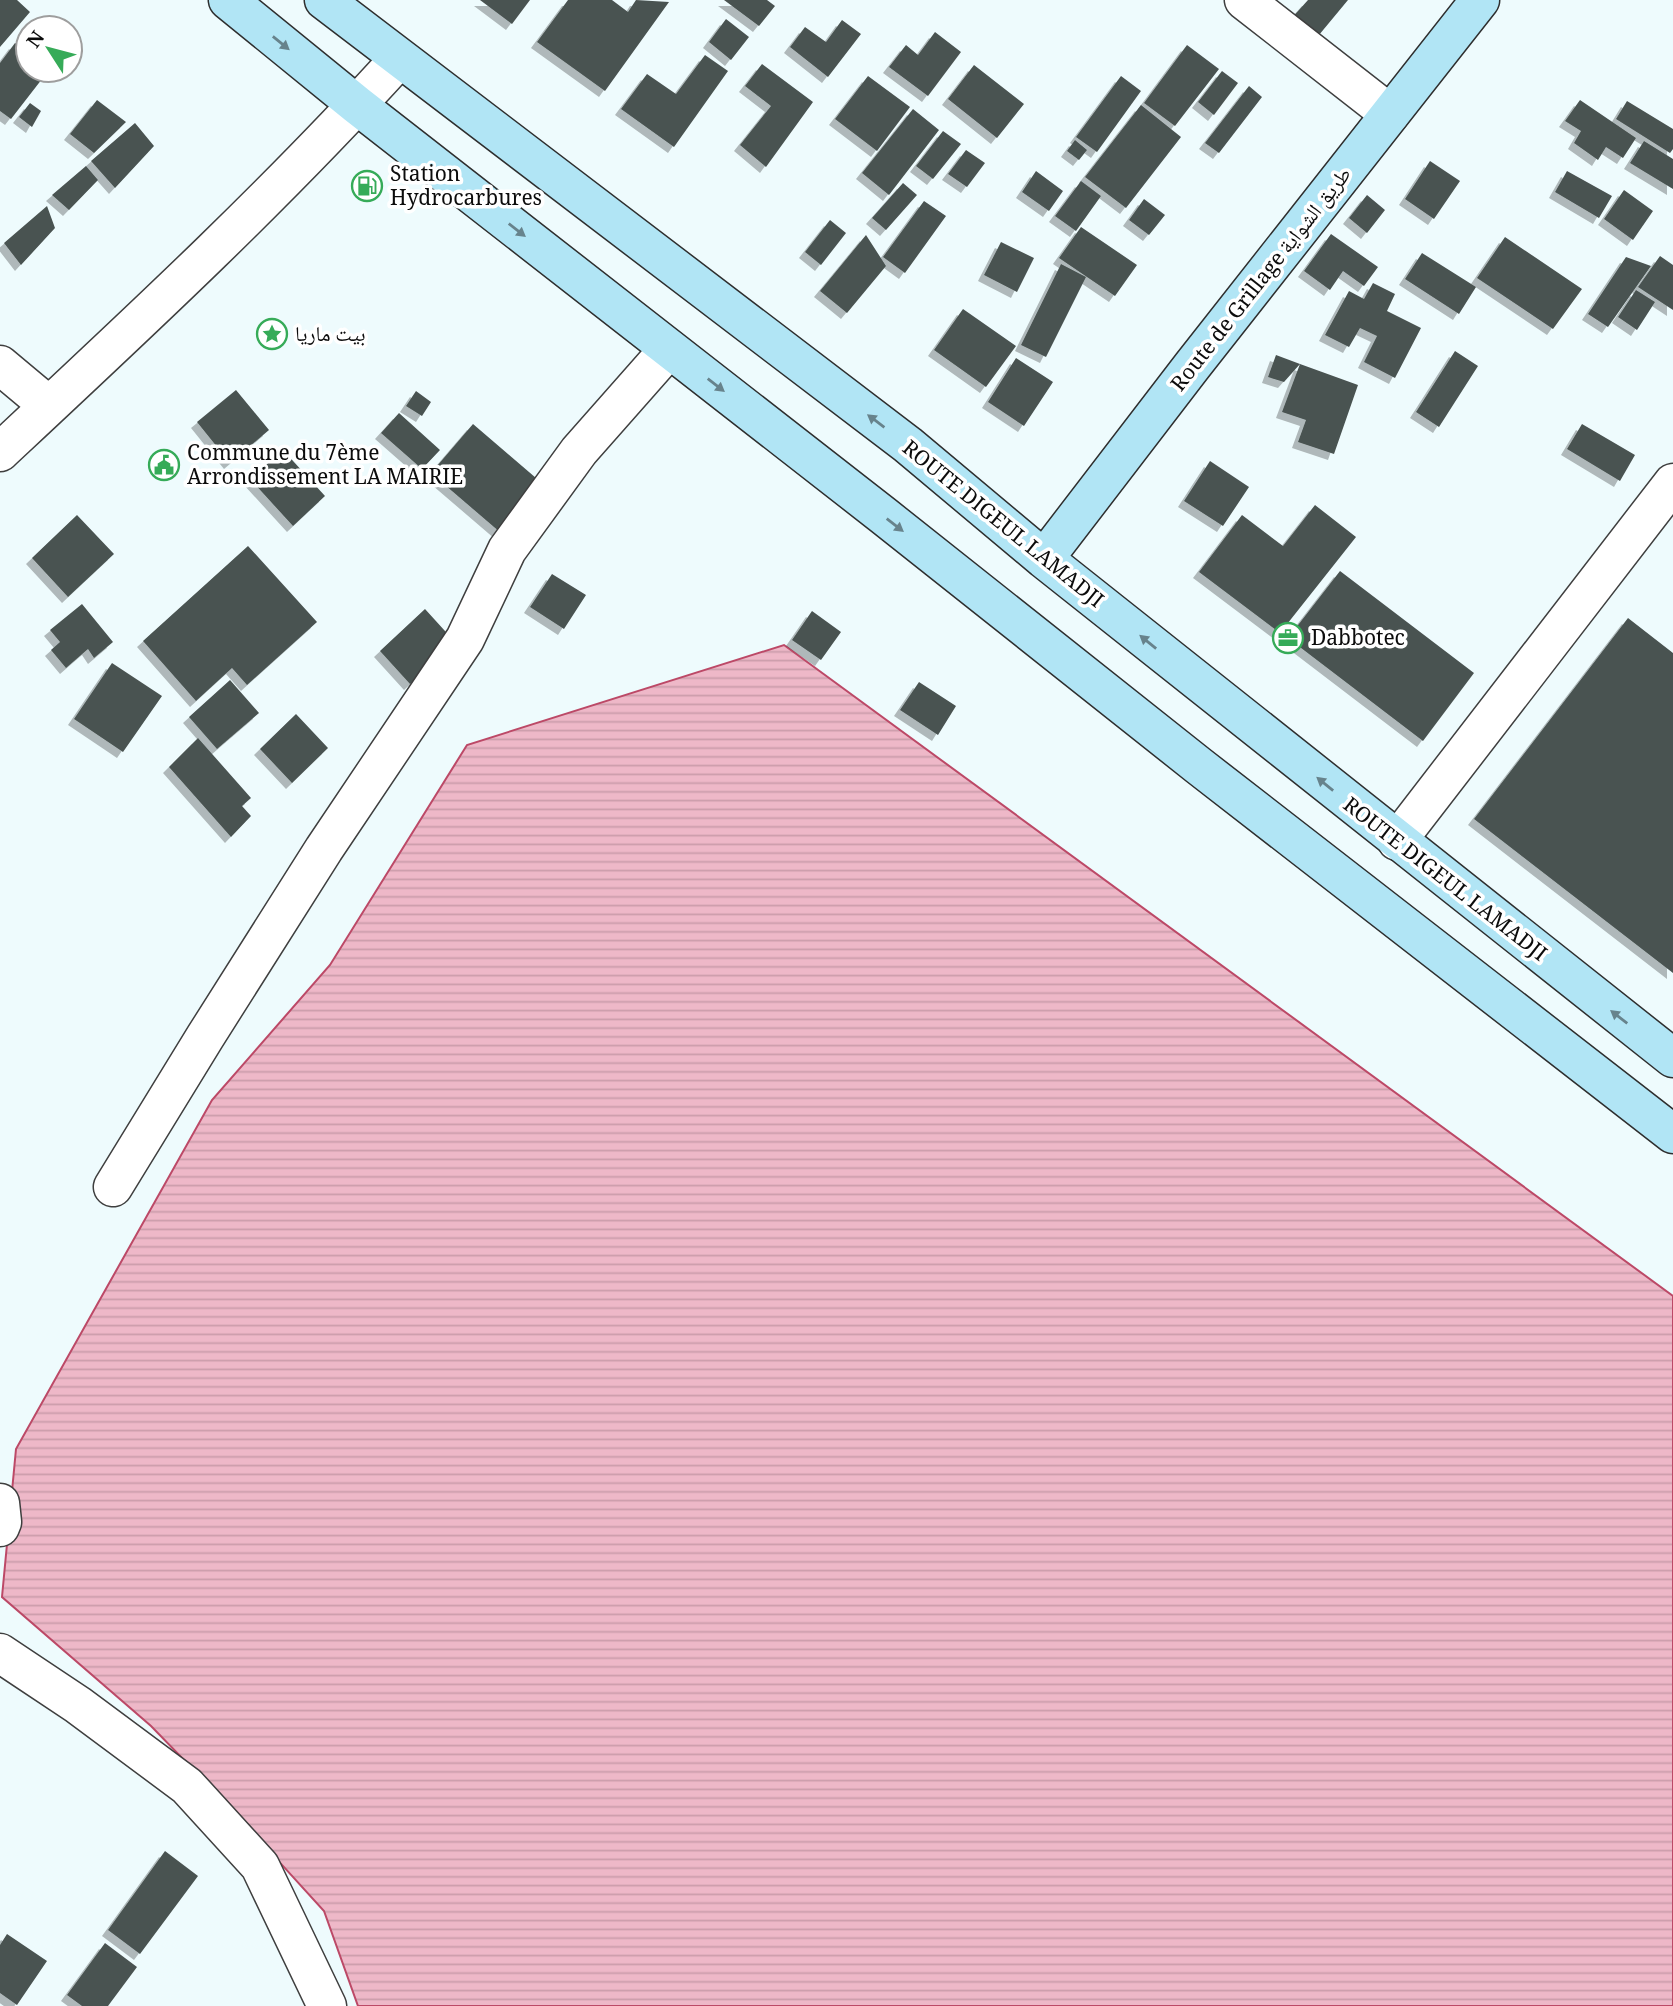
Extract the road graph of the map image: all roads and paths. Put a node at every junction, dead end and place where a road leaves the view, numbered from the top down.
1 (228, 0) edge
2 (324, 0) edge
3 (1244, 0) edge
4 (1480, 0) edge
5 (398, 59) junction
6 (357, 105) junction
7 (1390, 114) junction
8 (669, 349) junction
9 (0, 365) edge
10 (49, 406) junction
11 (0, 453) edge
12 (1673, 482) edge
13 (1044, 559) junction
14 (1397, 841) junction
15 (1673, 1058) edge
16 (1673, 1134) edge
17 (113, 1187) dead end
18 (0, 1503) edge
19 (0, 1527) edge
20 (0, 1653) edge
21 (327, 2006) edge

1 -> 6 main road
2 - 5 main road, ROUTE DIGEUL LAMADJI
3 - 7 street
4 - 7 main road, Route de Grillage طريق الشواية
5 - 6 street
13 -> 5 main road, ROUTE DIGEUL LAMADJI
6 -> 8 main road
6 - 10 street
7 - 13 main road, Route de Grillage طريق الشواية
8 -> 16 main road
8 - 17 street
9 - 10 street
10 - 11 street
12 - 14 street
14 -> 13 main road, ROUTE DIGEUL LAMADJI
15 -> 14 main road, ROUTE DIGEUL LAMADJI
18 - 19 street
20 - 21 street

